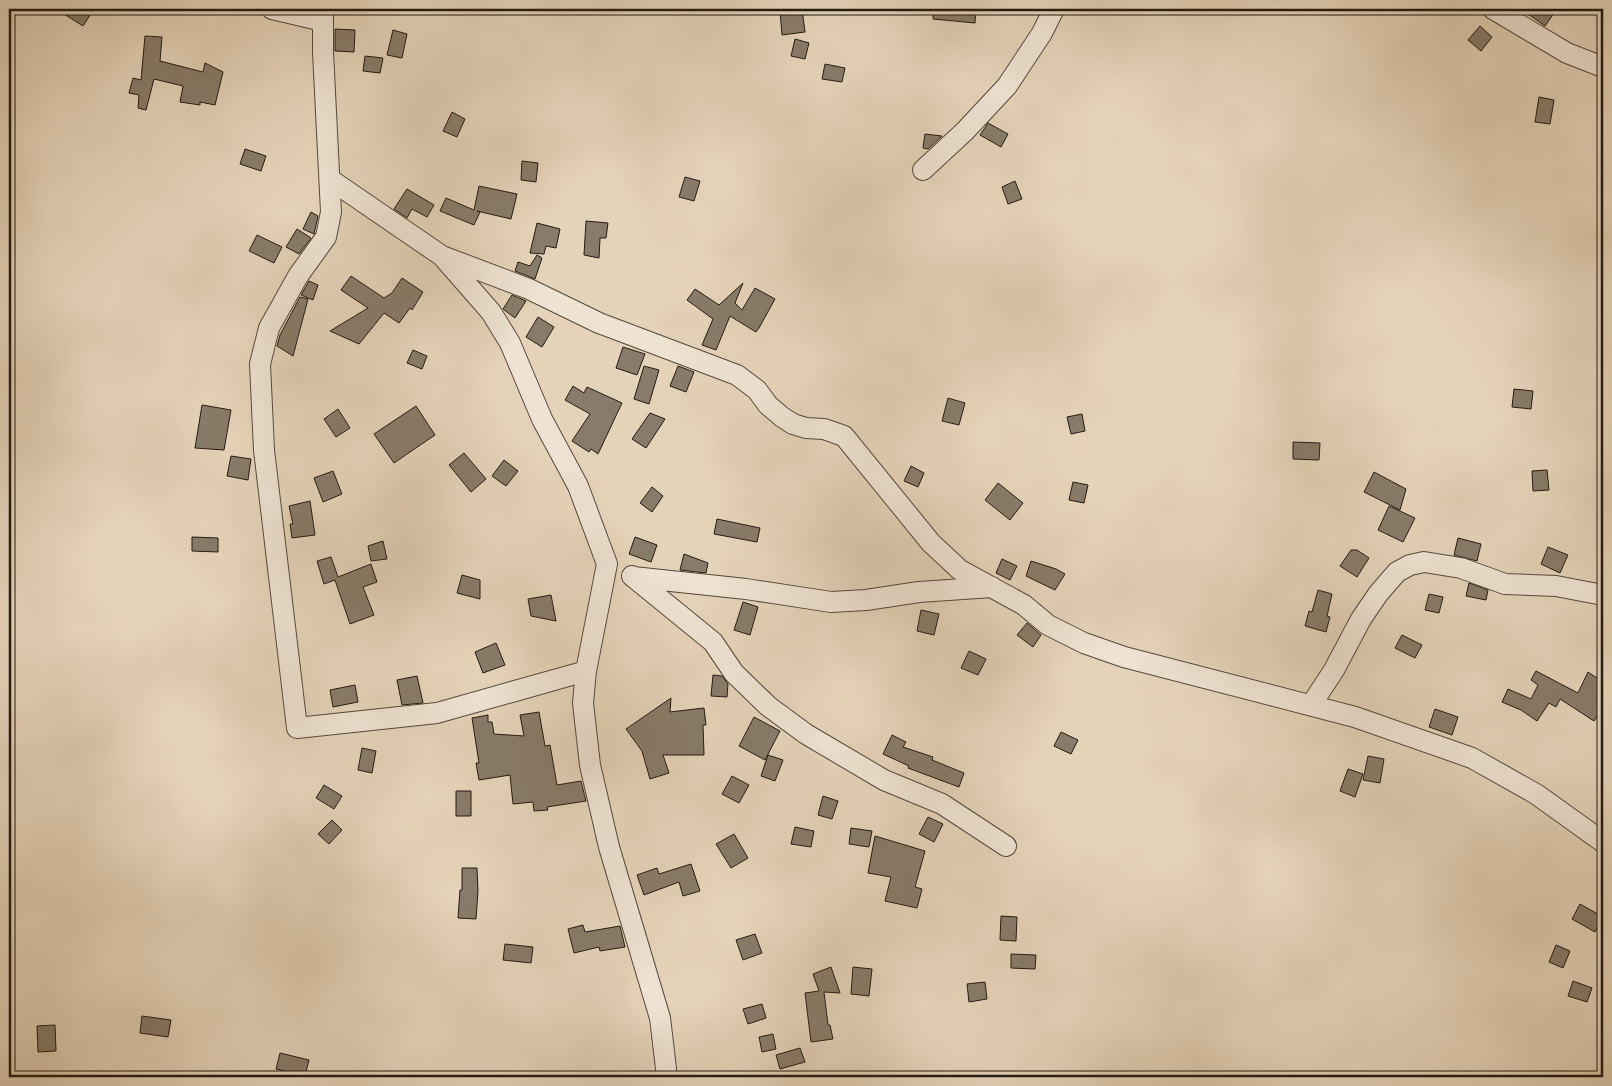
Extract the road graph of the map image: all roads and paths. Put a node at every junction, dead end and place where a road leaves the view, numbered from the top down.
1 (272, 9) edge
2 (1054, 9) edge
3 (1493, 9) edge
4 (323, 15) edge
5 (1603, 67) edge
6 (923, 170) dead end
7 (330, 180) junction
8 (442, 256) junction
9 (606, 564) junction
10 (632, 576) junction
11 (992, 587) junction
12 (1603, 595) edge
13 (586, 671) junction
14 (1311, 705) junction
15 (1603, 842) edge
16 (1006, 846) dead end
17 (666, 1077) edge

1 - 4 street
2 - 6 street
3 - 5 street
4 - 7 street
7 - 8 street
7 - 13 street
8 - 9 street
8 - 11 street
9 - 10 street
9 - 13 street
10 - 11 street
10 - 16 street
11 - 14 street
12 - 14 street
13 - 17 street
14 - 15 street

